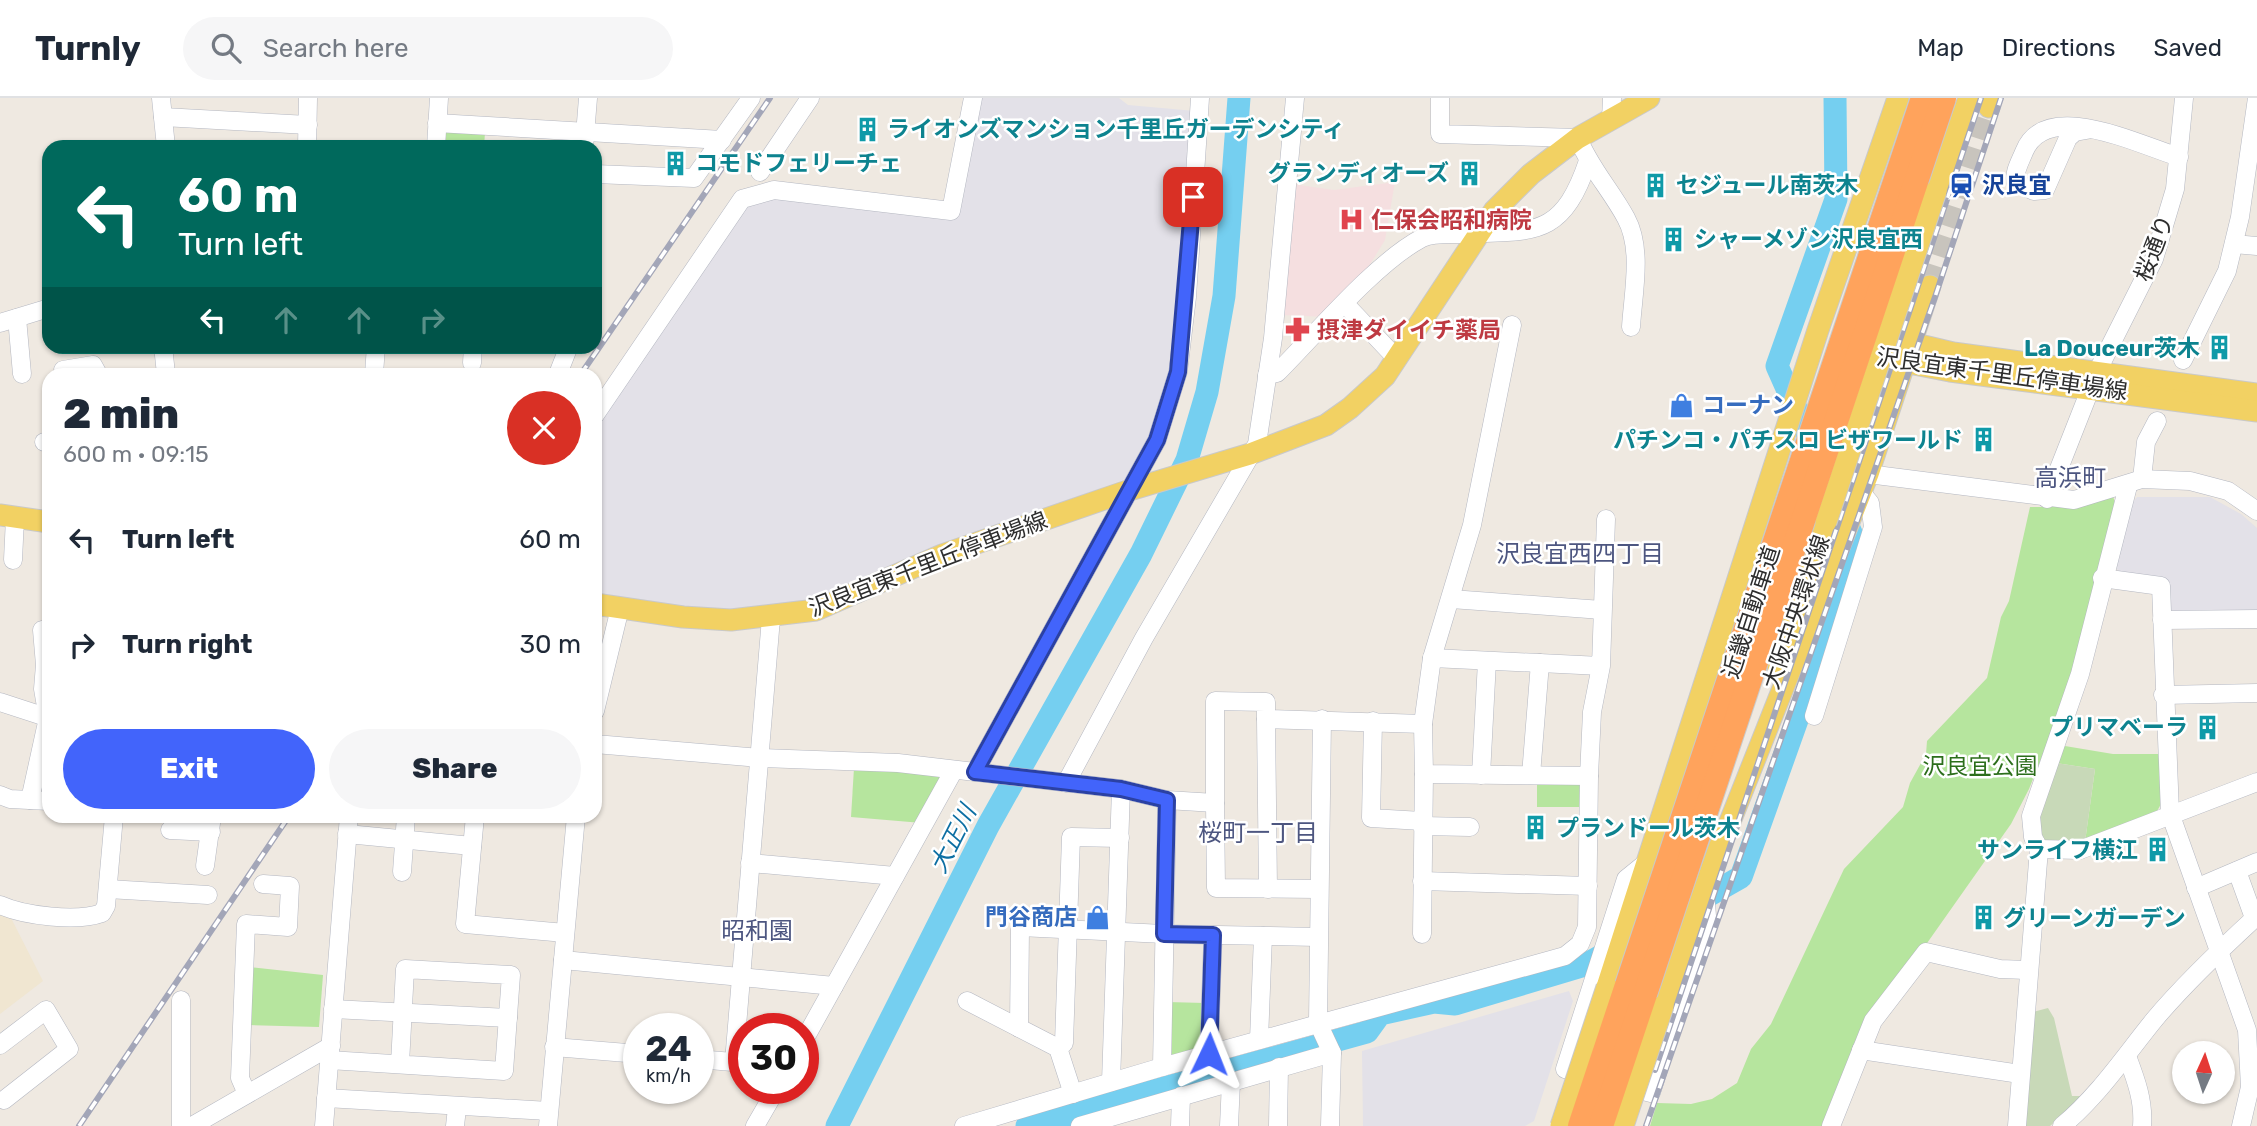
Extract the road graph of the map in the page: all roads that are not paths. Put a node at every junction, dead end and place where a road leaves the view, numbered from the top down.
1 (161, 98) edge
2 (308, 98) edge
3 (439, 98) edge
4 (588, 98) edge
5 (751, 98) edge
6 (810, 98) edge
7 (973, 98) edge
8 (1200, 98) edge
9 (1295, 98) edge
10 (1440, 98) edge
11 (1612, 98) edge
12 (1649, 98) edge
13 (1898, 98) edge
14 (1923, 98) edge
15 (1944, 98) edge
16 (1969, 98) edge
17 (2184, 98) edge
18 (2257, 98) edge
19 (163, 117) junction
20 (1611, 120) junction
21 (437, 124) junction
22 (308, 125) junction
23 (2092, 129) junction
24 (1578, 138) junction
25 (585, 139) edge
26 (165, 140) edge
27 (307, 140) edge
28 (436, 140) edge
29 (722, 140) junction
30 (2179, 157) junction
31 (1588, 161) junction
32 (760, 172) dead end
33 (602, 174) edge
34 (1480, 233) junction
35 (2234, 244) junction
36 (2257, 246) edge
37 (1930, 286) tunnel mouth
38 (1346, 305) junction
39 (42, 310) edge
40 (8, 321) edge
41 (1512, 325) dead end
42 (1632, 327) dead end
43 (1818, 330) junction
44 (1910, 353) junction
45 (1396, 359) junction
46 (2183, 360) dead end
47 (75, 368) edge
48 (95, 368) edge
49 (22, 374) dead end
50 (1267, 374) junction
51 (2094, 380) junction
52 (2257, 394) edge
53 (602, 405) edge
54 (2257, 411) edge
55 (2157, 421) dead end
56 (1244, 456) junction
57 (2135, 482) junction
58 (1865, 483) junction
59 (1133, 489) junction
60 (2047, 499) junction
61 (2257, 511) edge
62 (8, 517) edge
63 (1606, 519) dead end
64 (42, 521) edge
65 (13, 560) dead end
66 (2102, 578) junction
67 (1451, 599) junction
68 (602, 605) edge
69 (620, 608) junction
70 (1602, 610) junction
71 (771, 618) junction
72 (2257, 619) edge
73 (2162, 620) junction
74 (1432, 657) junction
75 (1487, 661) junction
76 (1540, 663) junction
77 (1601, 666) junction
78 (602, 682) edge
79 (2257, 693) edge
80 (2163, 695) junction
81 (0, 702) edge
82 (42, 716) edge
83 (1814, 716) dead end
84 (1266, 719) junction
85 (1322, 719) junction
86 (1373, 721) junction
87 (1423, 724) junction
88 (42, 745) edge
89 (602, 745) edge
90 (760, 758) junction
91 (954, 770) junction
92 (977, 772) junction
93 (1424, 774) junction
94 (1480, 775) junction
95 (1531, 775) junction
96 (1589, 776) junction
97 (1063, 782) junction
98 (2257, 782) edge
99 (1121, 789) junction
100 (0, 795) edge
101 (30, 800) junction
102 (1167, 800) junction
103 (42, 801) edge
104 (1215, 803) junction
105 (2170, 813) junction
106 (113, 823) edge
107 (348, 823) edge
108 (405, 823) edge
109 (474, 823) edge
110 (575, 823) edge
111 (211, 824) edge
112 (1422, 824) junction
113 (1470, 827) dead end
114 (170, 830) dead end
115 (347, 834) junction
116 (1120, 838) junction
117 (404, 840) junction
118 (472, 846) junction
119 (2039, 849) junction
120 (1718, 852) junction
121 (1647, 862) junction
122 (2257, 862) edge
123 (750, 863) junction
124 (205, 866) dead end
125 (2237, 871) junction
126 (402, 872) dead end
127 (895, 876) junction
128 (1422, 881) junction
129 (1705, 881) junction
130 (262, 884) dead end
131 (1588, 886) junction
132 (108, 888) junction
133 (2196, 888) junction
134 (1268, 889) junction
135 (1319, 889) junction
136 (208, 895) dead end
137 (0, 905) edge
138 (2256, 917) edge
139 (1068, 928) junction
140 (1117, 932) junction
141 (565, 933) junction
142 (1164, 934) junction
143 (1422, 934) dead end
144 (1213, 935) junction
145 (1263, 936) junction
146 (1318, 937) junction
147 (2218, 951) junction
148 (563, 960) junction
149 (2027, 970) junction
150 (740, 977) junction
151 (834, 986) junction
152 (181, 1000) dead end
153 (967, 1001) dead end
154 (333, 1009) junction
155 (402, 1013) junction
156 (740, 1013) edge
157 (819, 1013) edge
158 (508, 1018) junction
159 (1318, 1023) junction
160 (1019, 1028) junction
161 (1259, 1040) junction
162 (0, 1045) edge
163 (554, 1047) junction
164 (1058, 1048) junction
165 (1861, 1050) junction
166 (330, 1053) junction
167 (623, 1053) edge
168 (1332, 1053) junction
169 (1209, 1054) junction
170 (2127, 1056) junction
171 (400, 1064) junction
172 (1162, 1067) junction
173 (1279, 1068) junction
174 (2020, 1074) junction
175 (1111, 1082) junction
176 (1231, 1082) junction
177 (247, 1094) junction
178 (1073, 1094) junction
179 (1181, 1096) junction
180 (326, 1098) junction
181 (4, 1100) dead end
182 (768, 1104) edge
183 (1146, 1106) junction
184 (457, 1108) junction
185 (548, 1118) edge
186 (322, 1125) edge
187 (181, 1126) edge
188 (192, 1126) edge
189 (455, 1126) edge
190 (755, 1126) edge
191 (964, 1126) edge
192 (1080, 1126) edge
193 (1145, 1126) edge
194 (1180, 1126) edge
195 (1229, 1126) edge
196 (1278, 1126) edge
197 (1330, 1126) edge
198 (1561, 1126) edge
199 (1580, 1126) edge
200 (1601, 1126) edge
201 (1623, 1126) edge
202 (1830, 1126) edge
203 (2017, 1126) edge
204 (2062, 1126) edge
205 (2142, 1126) edge
206 (2241, 1126) edge

1 - 19 street
2 - 22 street
3 - 21 street
4 - 25 street
5 - 29 street
6 - 32 street
7 - 53 street
8 - 59 street
9 - 50 street
10 - 24 street
11 - 20 street
12 - 20 main road, 沢良宜東千里丘停車場線
13 - 43 main road
14 - 199 highway, 近畿自動車道, bridge
15 - 200 highway, 近畿自動車道, bridge
16 - 120 main road, 大阪中央環状線, bridge
17 - 30 street, 桜通り
18 - 35 street
19 - 22 street
19 - 26 street
20 - 24 main road, 沢良宜東千里丘停車場線
21 - 25 street
21 - 28 street
22 - 27 street
23 - 23 street
23 - 30 street
24 - 31 street
24 - 34 main road, 沢良宜東千里丘停車場線
25 - 29 street
29 - 33 street
30 - 51 street, 桜通り
31 - 34 street
31 - 42 street
34 - 38 street
34 - 45 main road, 沢良宜東千里丘停車場線
35 - 36 street
35 - 46 street
37 - 44 main road
38 - 45 street
38 - 50 street
39 - 40 street
40 - 49 street
41 - 67 street
43 - 44 main road, 沢良宜東千里丘停車場線
43 - 121 main road
44 - 51 main road, 沢良宜東千里丘停車場線
44 - 58 main road
45 - 56 main road, 沢良宜東千里丘停車場線
47 - 48 street
50 - 56 street
51 - 52 main road, 沢良宜東千里丘停車場線
51 - 54 main road, 沢良宜東千里丘停車場線
51 - 60 street, 桜通り
55 - 57 street
56 - 59 main road, 沢良宜東千里丘停車場線
56 - 97 street
57 - 60 street
57 - 61 street
57 - 66 street
58 - 60 street
58 - 83 street
58 - 120 main road
59 - 71 main road, 沢良宜東千里丘停車場線
59 - 92 street
62 - 64 main road
62 - 65 street
63 - 70 street
66 - 73 street
66 - 119 street
67 - 70 street
67 - 74 street
68 - 69 main road, 沢良宜東千里丘停車場線
69 - 71 main road, 沢良宜東千里丘停車場線
69 - 78 street
70 - 77 street
71 - 90 street
72 - 73 street
73 - 80 street
74 - 75 street
74 - 87 street
75 - 76 street
75 - 94 street
76 - 77 street
76 - 95 street
77 - 96 street
79 - 80 street
80 - 105 street
81 - 82 street
84 - 85 street
84 - 104 street
84 - 134 street
85 - 86 street
85 - 135 street
86 - 87 street
86 - 112 street
87 - 93 street
88 - 101 street
89 - 90 street
90 - 91 street
90 - 123 street
91 - 92 street
91 - 127 street
92 - 97 street
93 - 94 street
93 - 112 street
94 - 95 street
95 - 96 street
96 - 131 street
97 - 99 street
98 - 105 street
99 - 102 street
99 - 116 street
100 - 101 street
101 - 103 street
102 - 104 street
102 - 142 street
104 - 134 street
105 - 119 street
105 - 133 street
106 - 132 street
107 - 115 street
108 - 117 street
109 - 118 street
110 - 141 street
111 - 114 street
111 - 124 street
112 - 113 street
112 - 128 street
115 - 117 street
115 - 154 street
116 - 139 street
116 - 140 street
117 - 118 street
117 - 126 street
118 - 141 street
119 - 149 street
120 - 129 main road, 大阪中央環状線
121 - 129 street
121 - 198 main road, bridge
122 - 125 street
123 - 127 street
123 - 150 street
125 - 133 street
125 - 138 street
127 - 151 street
128 - 131 street
128 - 143 street
129 - 201 main road, 大阪中央環状線, bridge
130 - 177 street
131 - 159 street
132 - 136 street
132 - 137 street
133 - 147 street
134 - 135 street
135 - 146 street
138 - 147 street
139 - 140 street
139 - 160 street
139 - 164 street
140 - 142 street
140 - 175 street
141 - 148 street
142 - 144 street
142 - 172 street
144 - 145 street
144 - 169 street
145 - 146 street
145 - 161 street
146 - 159 street
147 - 170 street
147 - 206 street
148 - 150 street
148 - 163 street
149 - 165 street
149 - 174 street
150 - 151 street
150 - 156 street
151 - 157 street
152 - 187 street
153 - 160 street
154 - 155 street
154 - 166 street
155 - 158 street
155 - 158 street
155 - 171 street
158 - 171 street
159 - 161 street
159 - 168 street
160 - 164 street
161 - 169 street
162 - 181 street
163 - 167 street
163 - 185 street
164 - 178 street
165 - 174 street
165 - 202 street
166 - 171 street
166 - 177 street
166 - 180 street
168 - 173 street
168 - 197 street
169 - 172 street
170 - 204 street
170 - 205 street
172 - 175 street
173 - 176 street
173 - 196 street
174 - 203 street
175 - 178 street
176 - 179 street
176 - 195 street
177 - 188 street
178 - 191 street
179 - 183 street
179 - 194 street
180 - 184 street
180 - 186 street
182 - 190 street
183 - 192 street
183 - 193 street
184 - 185 street
184 - 189 street

